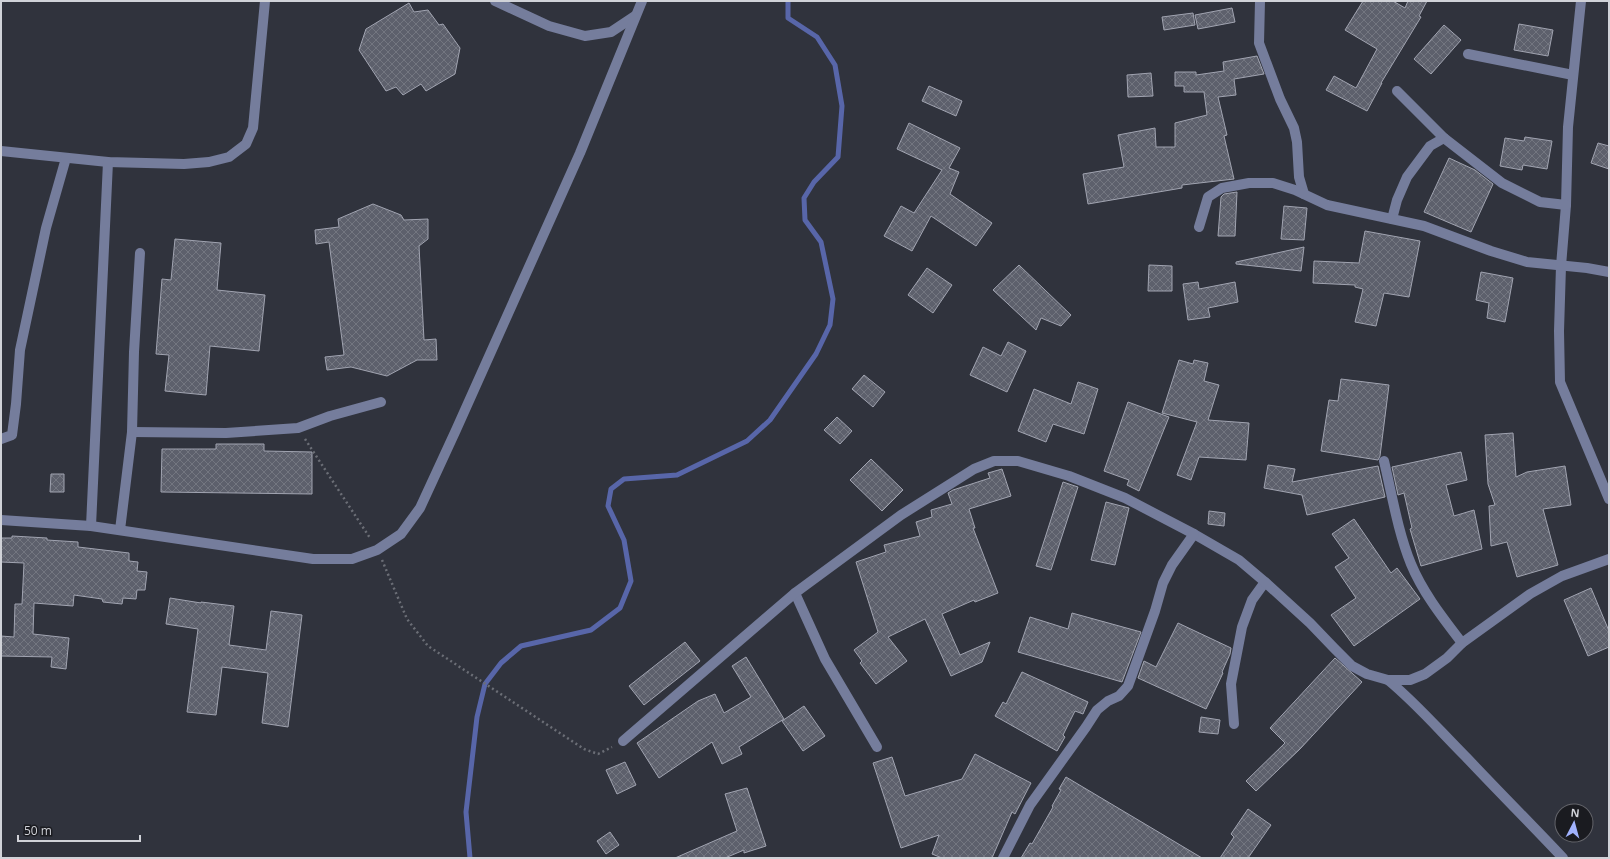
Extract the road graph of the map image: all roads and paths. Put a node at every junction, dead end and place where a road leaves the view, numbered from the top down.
1 (265, 1) edge
2 (496, 1) edge
3 (642, 1) edge
4 (1260, 1) edge
5 (1581, 1) edge
6 (635, 16) junction
7 (1468, 54) dead end
8 (1573, 75) junction
9 (1397, 91) dead end
10 (1444, 138) junction
11 (1, 151) edge
12 (66, 158) junction
13 (108, 162) junction
14 (1304, 194) junction
15 (1566, 205) junction
16 (1392, 218) junction
17 (1198, 227) dead end
18 (140, 254) dead end
19 (1561, 266) junction
20 (1609, 272) edge
21 (381, 402) dead end
22 (298, 428) junction
23 (132, 432) junction
24 (1, 439) edge
25 (1384, 461) dead end
26 (1609, 500) edge
27 (1, 520) edge
28 (91, 526) junction
29 (120, 530) junction
30 (1194, 534) junction
31 (377, 550) junction
32 (1609, 559) edge
33 (1265, 582) junction
34 (795, 593) junction
35 (1462, 644) junction
36 (1388, 680) junction
37 (1234, 724) dead end
38 (623, 741) joint
39 (877, 747) dead end
40 (1003, 858) edge
41 (1563, 858) edge

1 - 13 street
2 - 6 street
3 - 6 street
4 - 14 street
5 - 8 street
6 - 31 street
7 - 8 street
8 - 15 street
9 - 10 street
10 - 15 street
10 - 16 street
11 - 12 street
12 - 13 street
12 - 24 street
13 - 28 street
14 - 16 street
14 - 17 street
15 - 19 street
16 - 19 street
18 - 23 street
19 - 20 street
19 - 26 street
21 - 22 street
22 - 23 street
22 - 31 path
23 - 29 street
25 - 35 street
27 - 28 street
28 - 29 street
29 - 31 street
30 - 33 street
30 - 34 street
30 - 40 street
31 - 38 path
32 - 35 street
33 - 36 street
33 - 37 street
34 - 38 street
34 - 39 street
35 - 36 street
36 - 41 street

